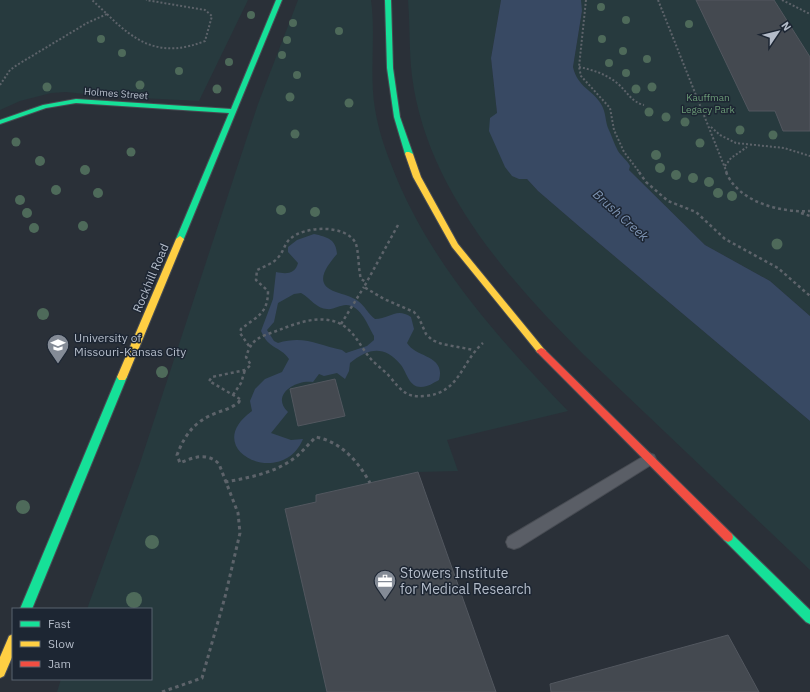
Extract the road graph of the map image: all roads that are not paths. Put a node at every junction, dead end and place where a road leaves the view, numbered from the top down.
1 (279, 0) edge
2 (388, 0) edge
3 (233, 111) junction
4 (0, 122) edge
5 (649, 459) junction
6 (514, 542) dead end
7 (26, 608) edge
8 (810, 618) edge
9 (12, 642) edge
10 (0, 672) edge

1 - 3 main road, Rockhill Road
2 - 5 main road
3 - 4 main road, Holmes Street
3 - 7 main road, Rockhill Road
5 - 6 lane
5 - 8 main road
9 - 10 main road

